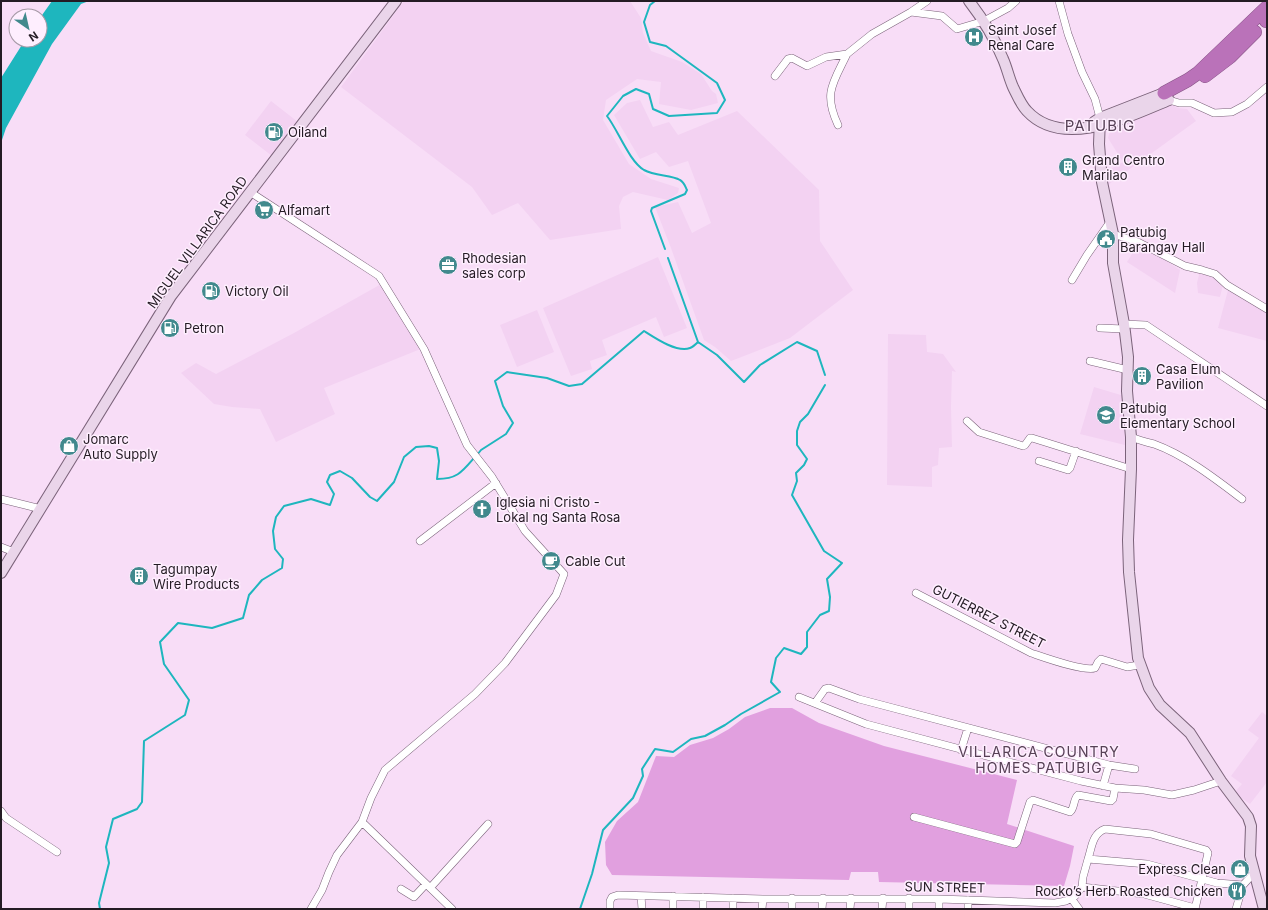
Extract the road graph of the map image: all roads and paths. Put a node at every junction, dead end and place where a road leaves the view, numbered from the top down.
1 (396, 1) edge
2 (927, 1) edge
3 (969, 1) edge
4 (1016, 1) edge
5 (1059, 1) edge
6 (1267, 7) edge
7 (910, 12) junction
8 (984, 20) junction
9 (1255, 32) dead end
10 (847, 54) junction
11 (775, 76) dead end
12 (1267, 86) edge
13 (1166, 97) junction
14 (1100, 122) junction
15 (838, 125) dead end
16 (250, 192) junction
17 (1110, 222) junction
18 (1113, 234) junction
19 (1072, 280) dead end
20 (1267, 309) edge
21 (1124, 326) junction
22 (1100, 328) dead end
23 (1090, 361) dead end
24 (1128, 370) junction
25 (1267, 406) edge
26 (967, 421) dead end
27 (1130, 437) junction
28 (1076, 452) junction
29 (1039, 461) dead end
30 (1131, 469) junction
31 (496, 483) junction
32 (1, 499) edge
33 (1242, 499) dead end
34 (41, 509) junction
35 (420, 541) dead end
36 (1, 547) edge
37 (14, 552) junction
38 (1, 574) edge
39 (916, 592) dead end
40 (1139, 665) junction
41 (800, 697) dead end
42 (815, 703) junction
43 (968, 728) junction
44 (961, 750) junction
45 (1108, 765) junction
46 (1135, 769) dead end
47 (1221, 781) junction
48 (1103, 786) junction
49 (1115, 788) junction
50 (1, 811) edge
51 (914, 817) dead end
52 (362, 822) junction
53 (488, 824) dead end
54 (57, 852) dead end
55 (1088, 860) junction
56 (1254, 873) junction
57 (1203, 880) junction
58 (1243, 884) junction
59 (428, 886) junction
60 (1082, 887) junction
61 (401, 889) dead end
62 (641, 896) junction
63 (673, 896) junction
64 (704, 897) junction
65 (733, 898) junction
66 (792, 898) junction
67 (822, 898) junction
68 (851, 898) junction
69 (883, 898) junction
70 (909, 898) junction
71 (939, 898) junction
72 (1071, 898) junction
73 (763, 899) junction
74 (968, 900) junction
75 (1055, 906) edge
76 (1195, 908) edge
77 (311, 909) edge
78 (452, 909) edge
79 (610, 909) edge
80 (642, 909) edge
81 (673, 909) edge
82 (703, 909) edge
83 (733, 909) edge
84 (762, 909) edge
85 (792, 909) edge
86 (822, 909) edge
87 (850, 909) edge
88 (882, 909) edge
89 (909, 909) edge
90 (939, 909) edge
91 (968, 909) edge
92 (1079, 909) edge
93 (1236, 909) edge
94 (1264, 909) edge

1 - 16 main road, MIGUEL VILLARICA ROAD
2 - 7 street
3 - 8 main road
4 - 8 street
5 - 14 street
6 - 13 highway
7 - 8 street
7 - 10 street
8 - 14 main road
9 - 13 highway
10 - 11 street
10 - 15 street
12 - 13 street
13 - 14 main road
14 - 17 main road
16 - 31 street
16 - 34 main road, MIGUEL VILLARICA ROAD
17 - 18 main road
17 - 19 street
18 - 20 street
18 - 21 main road
21 - 22 street
21 - 24 main road
21 - 25 street
23 - 24 street
24 - 27 main road
26 - 28 street
27 - 30 main road
27 - 33 street
28 - 29 street
28 - 30 street
30 - 40 main road
31 - 35 street
31 - 52 street
32 - 34 street
34 - 37 main road, MIGUEL VILLARICA ROAD
36 - 37 street
37 - 38 main road, MIGUEL VILLARICA ROAD
39 - 40 street, GUTIERREZ STREET
40 - 47 main road
41 - 42 street
42 - 43 street
42 - 44 street
43 - 44 street
43 - 45 street
44 - 48 street
45 - 46 street
45 - 48 street
47 - 49 street
47 - 56 main road
48 - 49 street
49 - 51 street
50 - 54 street
52 - 59 street
52 - 77 street
53 - 59 street
55 - 57 street
55 - 57 street
55 - 60 street
56 - 58 street
56 - 94 main road
57 - 58 street
57 - 76 street
58 - 93 street
59 - 61 street
59 - 78 street
60 - 72 street, SUN STREET
60 - 76 street
62 - 63 street, SUN STREET
62 - 79 street, SUN STREET
62 - 80 street
63 - 64 street, SUN STREET
63 - 81 street
64 - 65 street, SUN STREET
64 - 82 street
65 - 73 street, SUN STREET
65 - 83 street
66 - 67 street, SUN STREET
66 - 73 street, SUN STREET
66 - 85 street
67 - 68 street, SUN STREET
67 - 86 street
68 - 69 street, SUN STREET
68 - 87 street
69 - 70 street, SUN STREET
69 - 88 street
70 - 71 street, SUN STREET
70 - 89 street
71 - 74 street, SUN STREET
71 - 90 street
72 - 75 street, SUN STREET
72 - 92 street
73 - 84 street
74 - 75 street, SUN STREET
74 - 91 street

